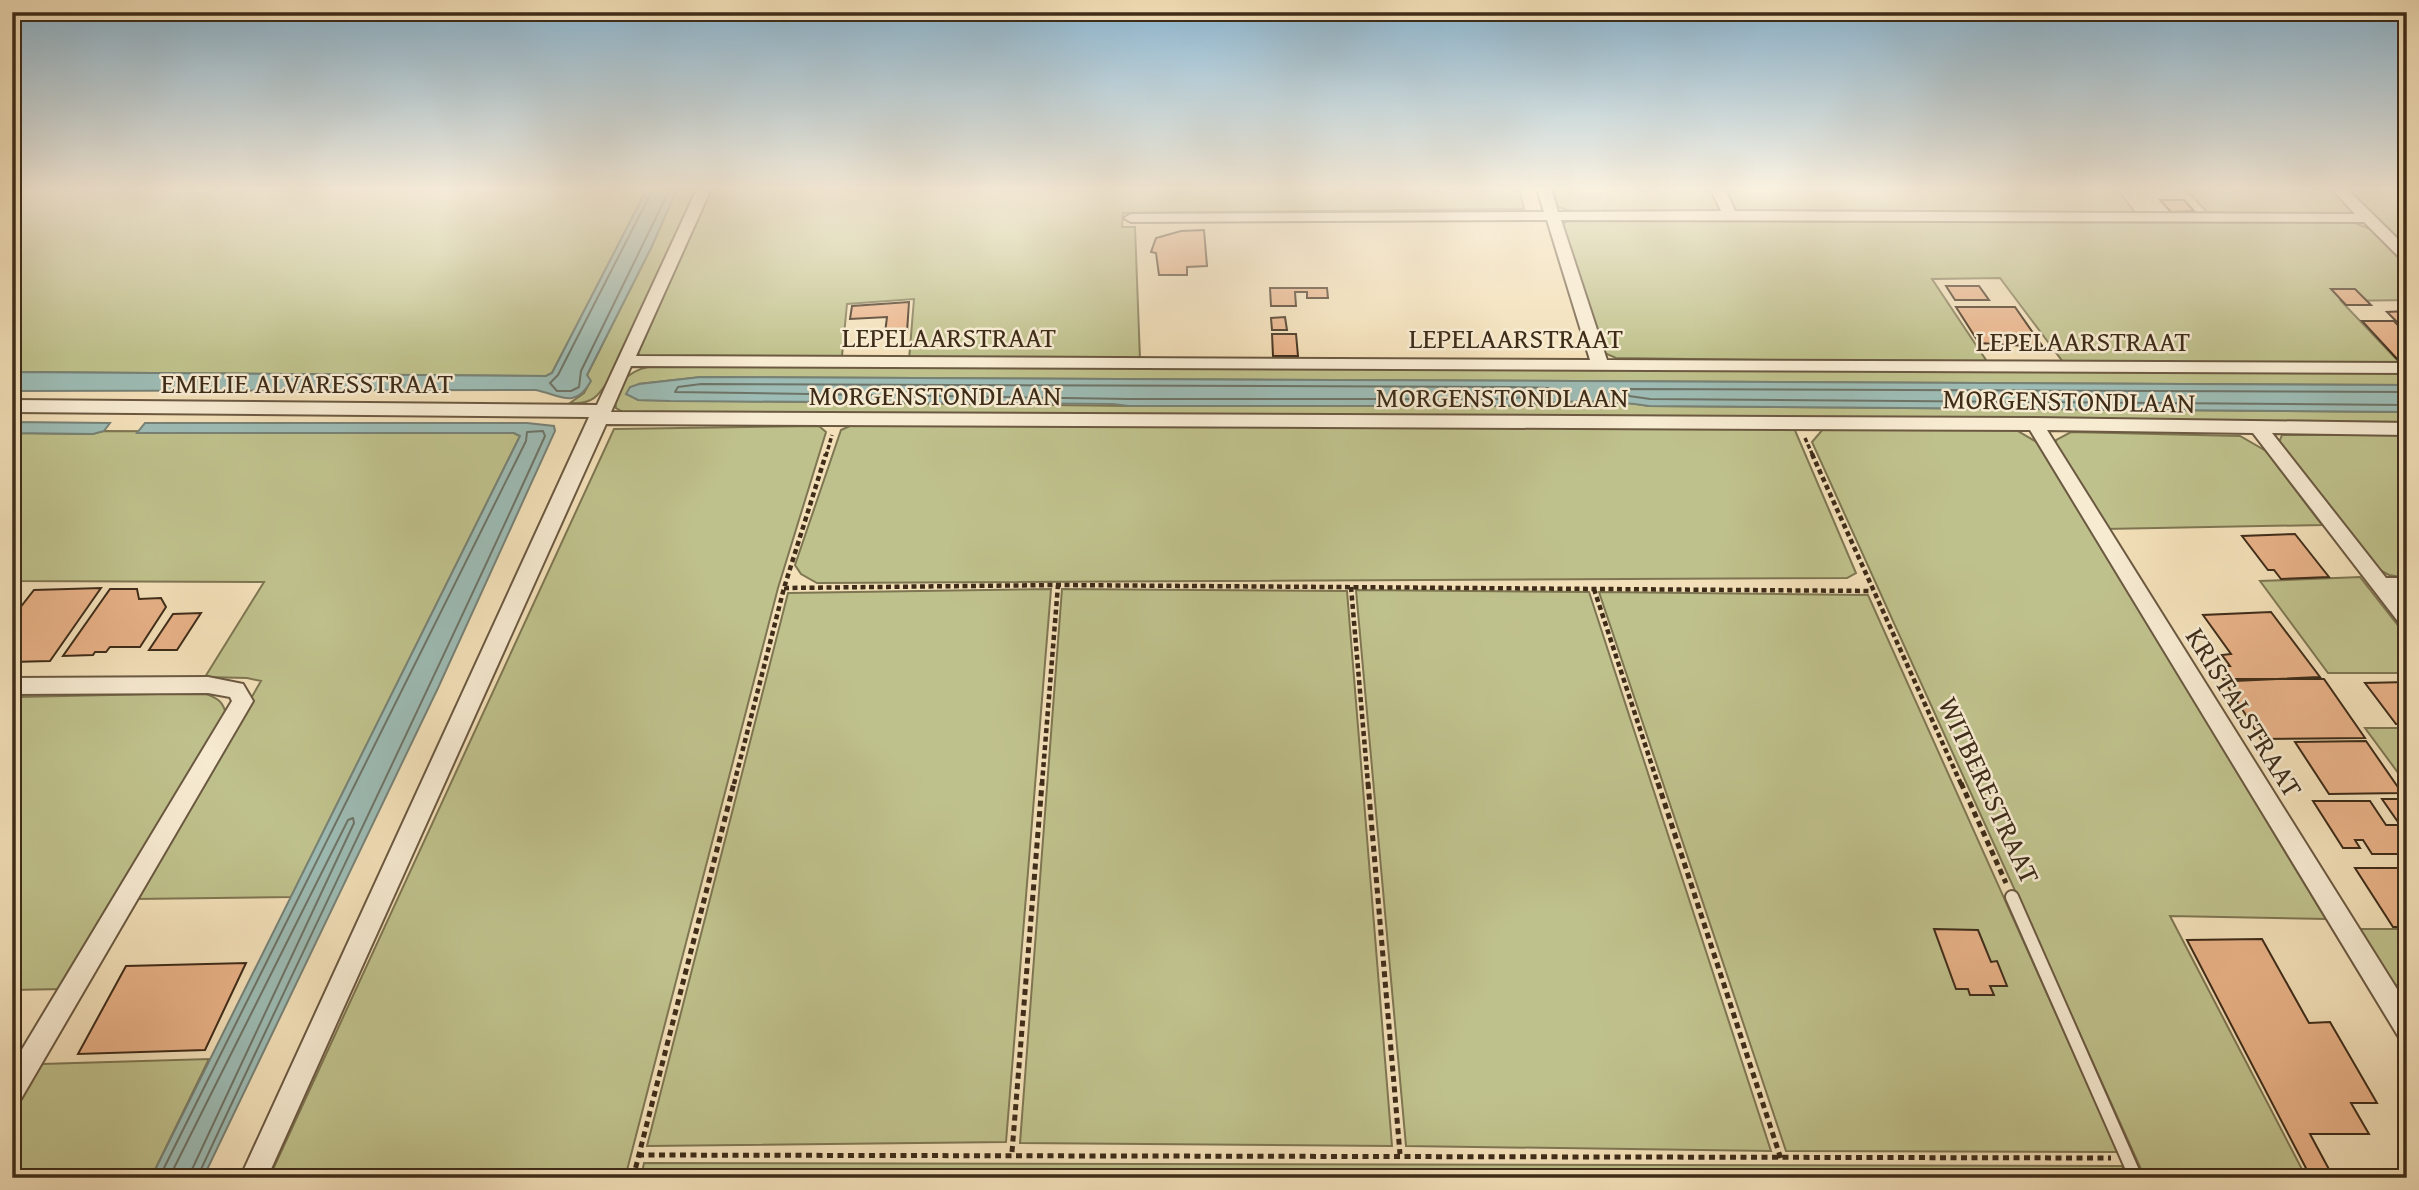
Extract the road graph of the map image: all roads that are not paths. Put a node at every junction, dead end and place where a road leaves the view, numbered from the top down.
1 (678, 245) edge
2 (1562, 245) edge
3 (2394, 245) edge
4 (2407, 257) edge
5 (625, 361) junction
6 (1600, 364) junction
7 (2407, 368) edge
8 (12, 406) edge
9 (599, 414) junction
10 (2035, 425) junction
11 (2407, 429) edge
12 (2260, 430) junction
13 (2382, 585) junction
14 (2407, 585) edge
15 (2407, 619) edge
16 (12, 686) edge
17 (2012, 897) road end
18 (2403, 1017) edge
19 (12, 1090) edge
20 (253, 1178) edge
21 (2136, 1178) edge

1 - 5 street
2 - 6 street
3 - 4 street
5 - 6 street, LEPELAARSTRAAT
5 - 9 street
6 - 7 street, LEPELAARSTRAAT
8 - 9 street, EMELIE ALVARESSTRAAT
9 - 10 street, MORGENSTONDLAAN
9 - 20 street
10 - 12 street, MORGENSTONDLAAN
10 - 18 street, KRISTALSTRAAT
11 - 12 street, MORGENSTONDLAAN
12 - 13 street
13 - 14 street
13 - 15 street
16 - 19 street
17 - 21 lane, WITBERESTRAAT

